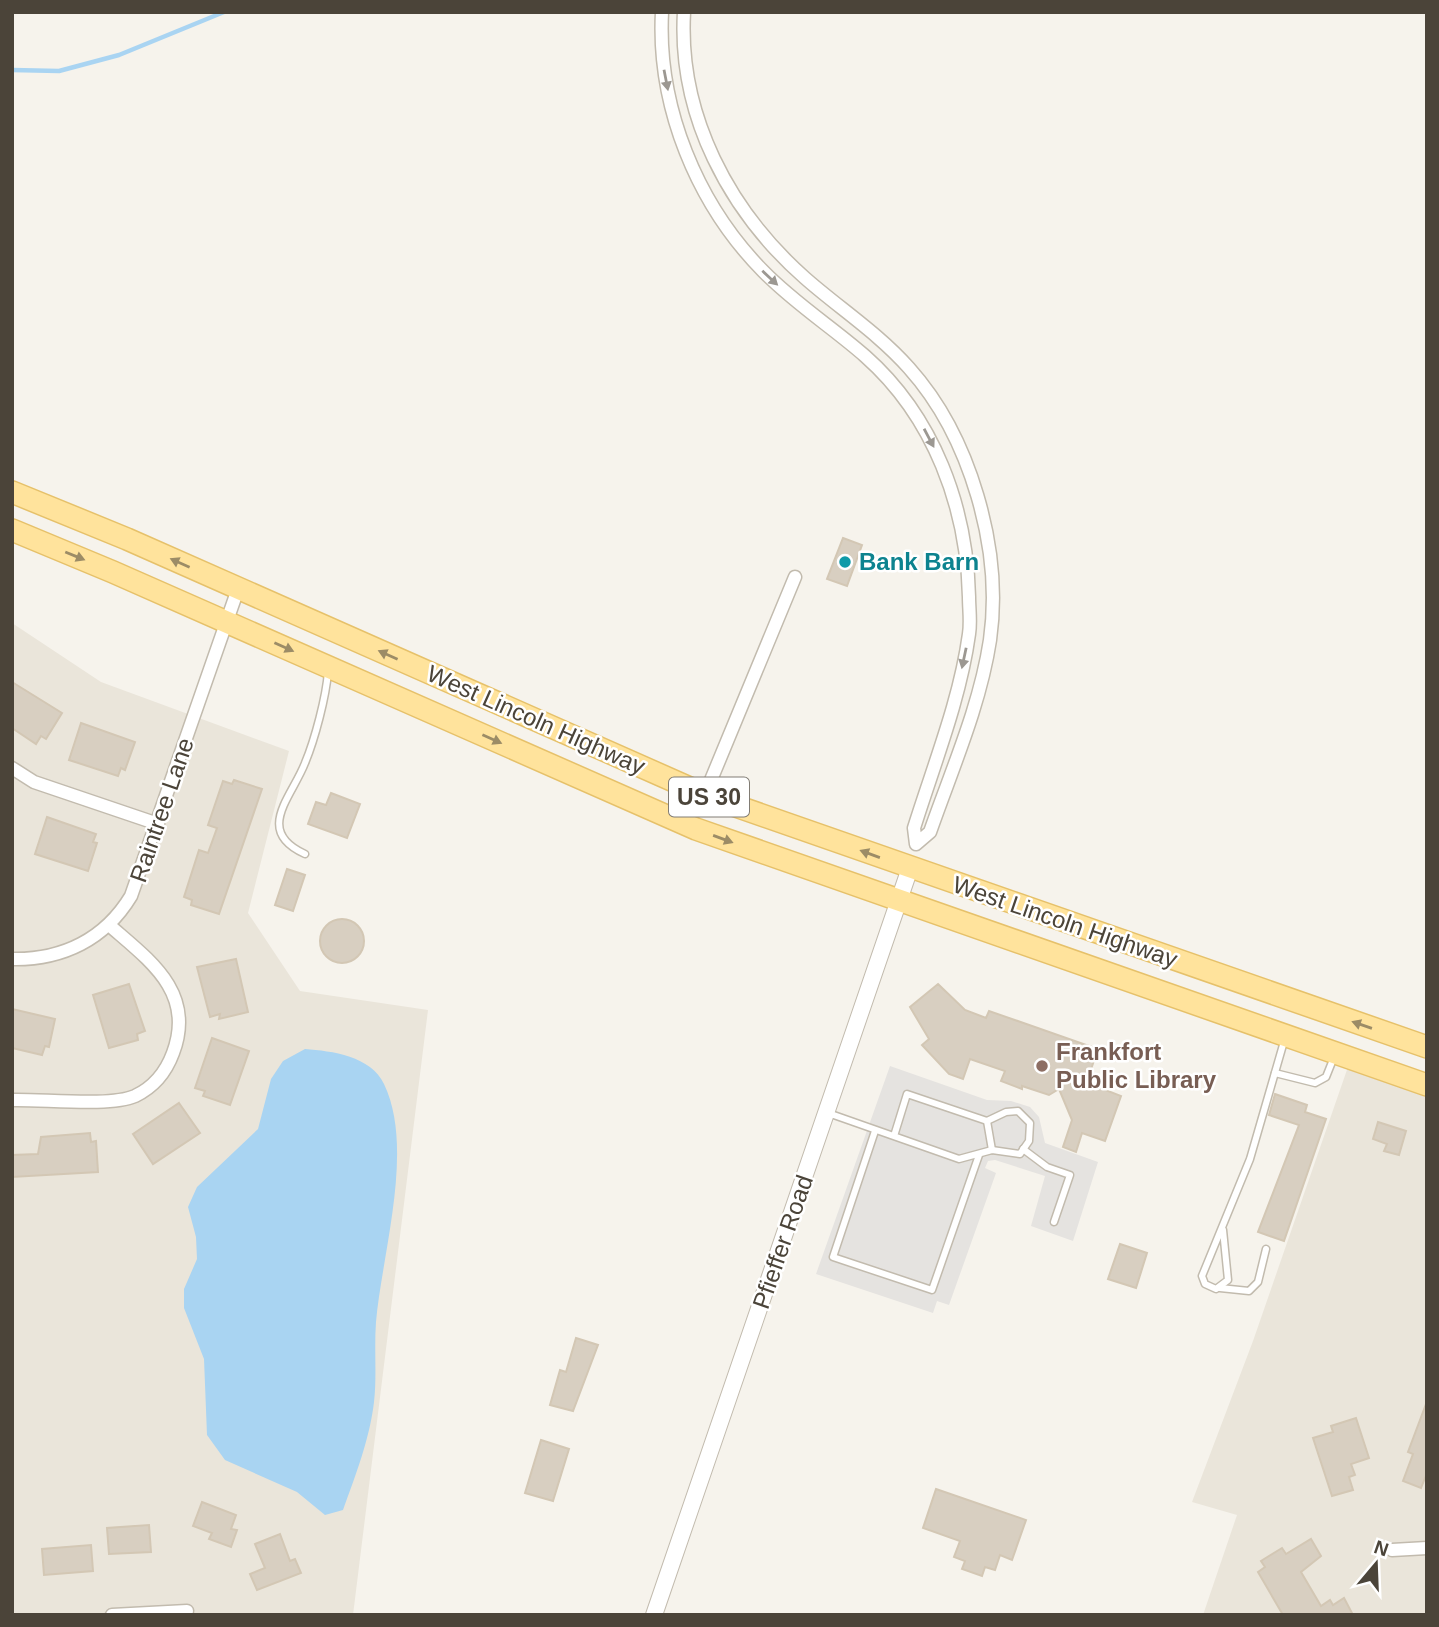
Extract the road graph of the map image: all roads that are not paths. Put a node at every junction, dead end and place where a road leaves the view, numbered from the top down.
1 (662, 12) edge
2 (684, 12) edge
3 (12, 492) edge
4 (12, 530) edge
5 (795, 577) dead end
6 (238, 589) junction
7 (226, 622) junction
8 (328, 667) junction
9 (12, 768) edge
10 (710, 797) junction
11 (158, 824) junction
12 (916, 844) junction
13 (305, 854) dead end
14 (910, 869) junction
15 (900, 902) junction
16 (109, 925) junction
17 (12, 960) edge
18 (1286, 1036) junction
19 (1427, 1047) edge
20 (1335, 1053) junction
21 (1275, 1073) junction
22 (1427, 1084) edge
23 (12, 1100) edge
24 (828, 1113) junction
25 (987, 1121) junction
26 (875, 1130) junction
27 (894, 1136) junction
28 (1023, 1149) junction
29 (992, 1150) junction
30 (979, 1155) junction
31 (1054, 1222) dead end
32 (1223, 1230) junction
33 (1266, 1250) dead end
34 (1220, 1288) junction
35 (1427, 1548) edge
36 (1392, 1550) dead end
37 (187, 1611) dead end
38 (112, 1615) edge
39 (654, 1615) edge

1 -> 12 street
2 - 12 street
6 -> 3 main road, West Lincoln Highway / US 30
4 -> 7 main road, West Lincoln Highway / US 30
5 - 10 street
6 - 7 street, Raintree Lane
10 -> 6 main road, West Lincoln Highway / US 30
7 -> 8 main road, West Lincoln Highway / US 30
7 - 11 street, Raintree Lane
8 - 13 lane
8 -> 15 main road, West Lincoln Highway / US 30
9 - 11 street
14 -> 10 main road, West Lincoln Highway / US 30
11 - 16 street, Raintree Lane
12 - 14 street
14 - 15 street, Pfieffer Road
19 -> 14 main road, West Lincoln Highway / US 30
15 - 18 main road, West Lincoln Highway / US 30
15 - 24 street, Pfieffer Road
16 - 17 street, Raintree Lane
16 - 23 street
18 - 20 main road, West Lincoln Highway / US 30
18 - 21 lane
20 - 21 lane
20 - 22 main road, West Lincoln Highway / US 30
21 - 32 lane
24 - 26 lane
24 - 39 street, Pfieffer Road
25 - 27 lane
25 - 28 lane
25 - 29 lane
26 - 27 lane
26 - 30 lane
27 - 30 lane
28 - 29 lane
28 - 31 lane
29 - 30 lane
32 - 34 lane
32 - 34 lane
33 - 34 lane
35 - 36 street
37 - 38 street

